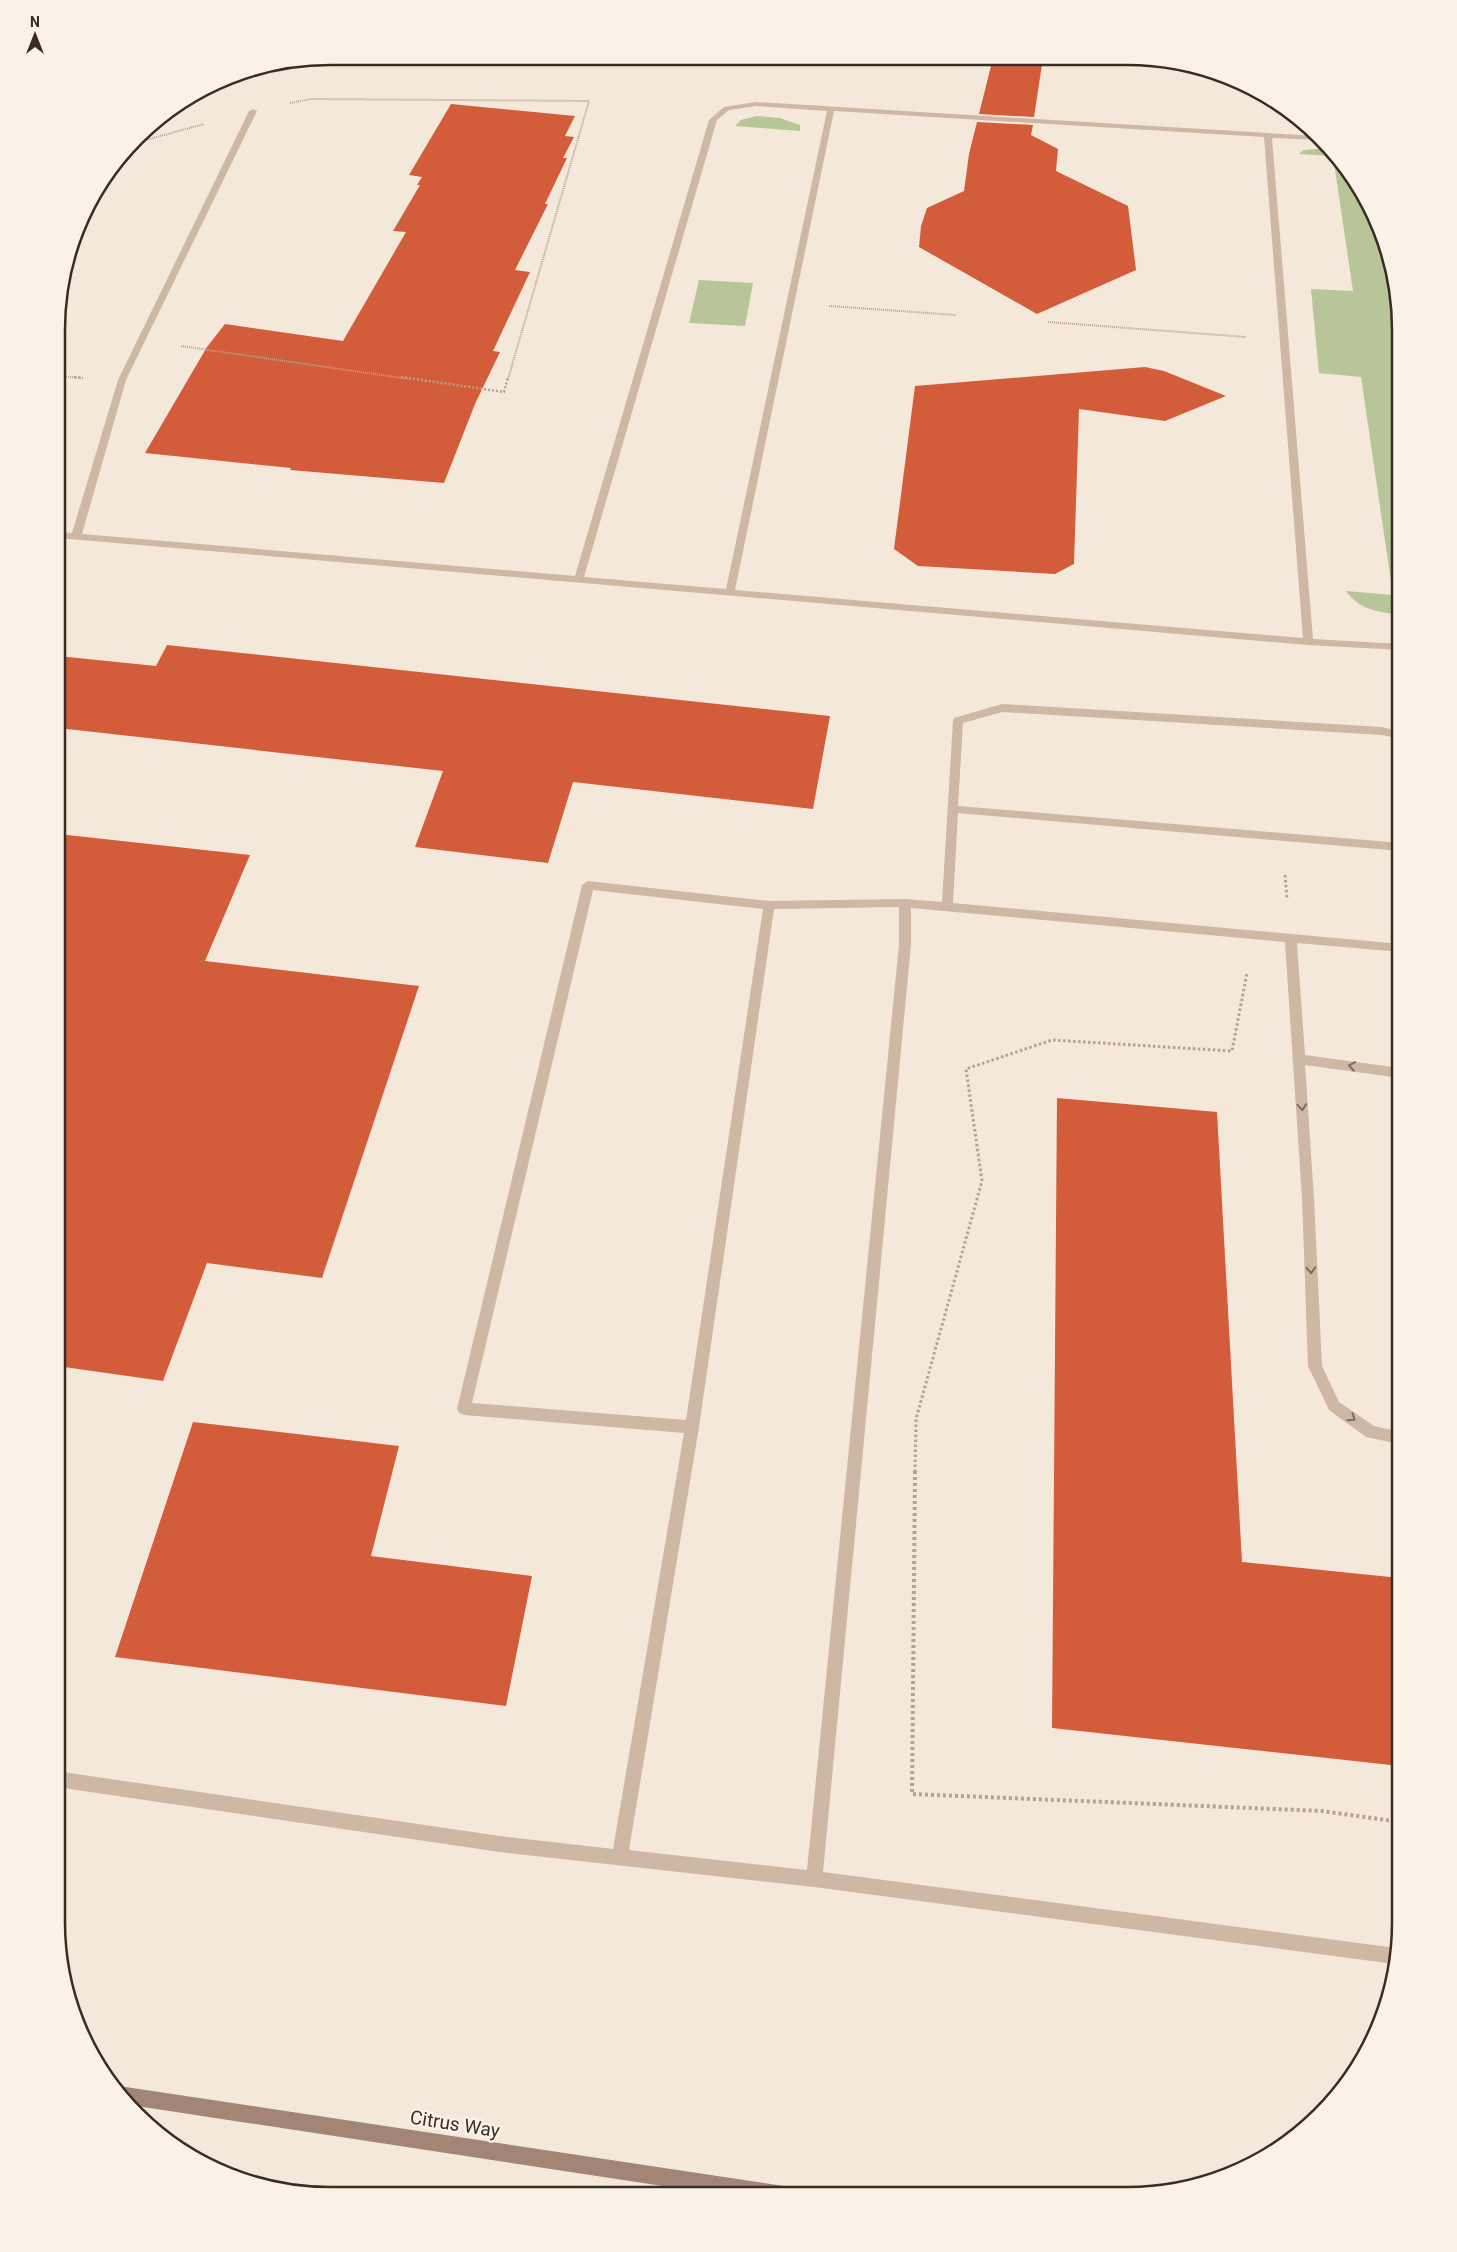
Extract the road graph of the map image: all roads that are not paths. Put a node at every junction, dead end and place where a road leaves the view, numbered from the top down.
1 (831, 108) junction
2 (253, 111) road end
3 (1268, 135) junction
4 (1308, 137) edge
5 (65, 536) edge
6 (76, 537) junction
7 (579, 579) junction
8 (730, 592) junction
9 (1308, 642) junction
10 (1392, 647) edge
11 (1392, 733) edge
12 (952, 810) junction
13 (1392, 845) edge
14 (905, 903) junction
15 (769, 905) junction
16 (947, 906) junction
17 (1291, 938) junction
18 (1392, 947) edge
19 (1298, 1059) junction
20 (1392, 1072) edge
21 (692, 1427) junction
22 (1392, 1436) edge
23 (65, 1780) edge
24 (620, 1858) junction
25 (814, 1879) junction
26 (1390, 1955) edge
27 (130, 2096) edge
28 (731, 2187) edge

1 - 3 lane
1 - 7 lane
1 - 8 lane
2 - 6 lane
3 - 4 lane
3 - 9 lane
5 - 6 lane
6 - 7 lane
7 - 8 lane
8 - 9 lane
9 - 10 lane
11 - 12 lane
12 - 13 lane
12 - 16 lane
14 - 15 lane
14 - 16 lane
14 - 25 lane
15 - 21 lane
15 - 21 lane
16 - 17 lane
17 - 18 lane
17 - 19 lane
20 -> 19 lane
19 -> 22 lane
21 - 24 lane
23 - 24 lane
24 - 25 lane
25 - 26 lane
27 - 28 street, Citrus Way

